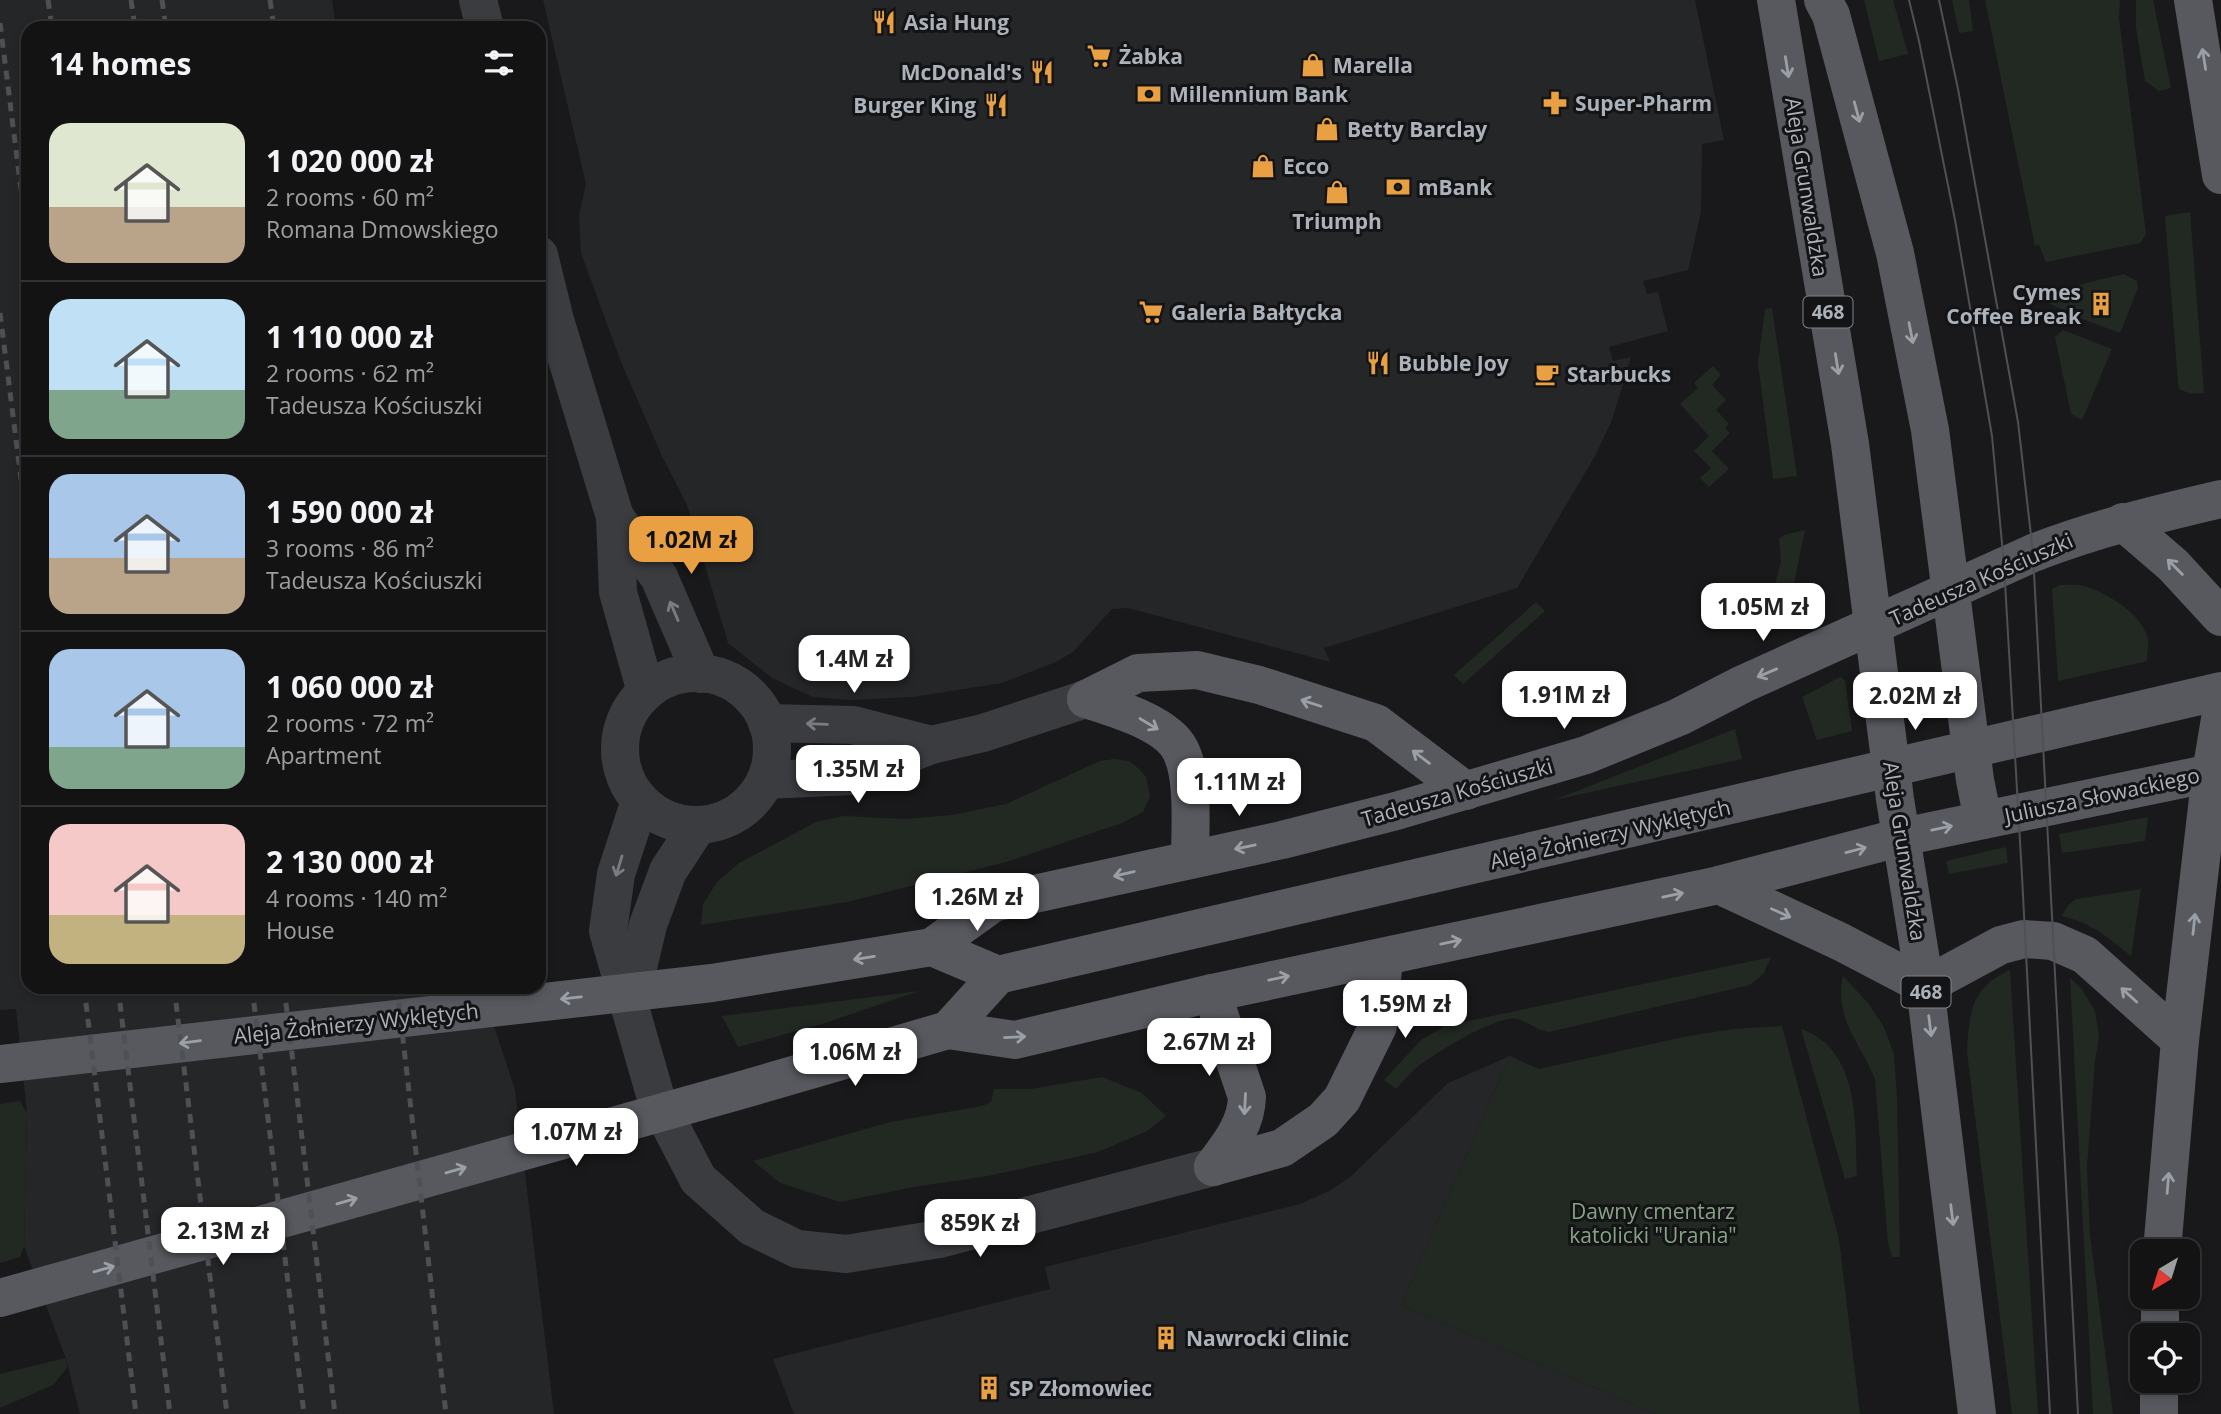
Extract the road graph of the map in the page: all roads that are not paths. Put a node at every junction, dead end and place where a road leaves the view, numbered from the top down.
1 (478, 0) edge
2 (1776, 0) edge
3 (1823, 0) edge
4 (2193, 0) edge
5 (483, 21) edge
6 (2221, 175) edge
7 (546, 284) edge
8 (2221, 499) edge
9 (615, 517) junction
10 (2123, 522) junction
11 (1952, 589) junction
12 (2221, 617) edge
13 (1874, 626) junction
14 (701, 674) junction
15 (2221, 691) edge
16 (646, 692) junction
17 (1086, 699) junction
18 (2221, 713) edge
19 (767, 723) junction
20 (931, 745) junction
21 (2216, 772) edge
22 (766, 780) junction
23 (1466, 791) junction
24 (640, 801) junction
25 (1983, 820) junction
26 (698, 825) junction
27 (1902, 837) junction
28 (1190, 859) junction
29 (1719, 885) junction
30 (932, 947) junction
31 (1384, 957) junction
32 (998, 975) junction
33 (1925, 986) junction
34 (1212, 993) junction
35 (629, 1002) junction
36 (948, 1030) junction
37 (2180, 1040) junction
38 (11, 1062) edge
39 (1213, 1167) junction
40 (2163, 1239) edge
41 (0, 1298) edge
42 (2159, 1393) edge
43 (1977, 1414) edge
44 (2159, 1414) edge

1 - 5 street
2 -> 13 main road, Aleja Grunwaldzka / 468
3 -> 11 main road
6 -> 4 main road
7 - 9 street
8 - 10 main road
14 -> 9 street
9 - 16 street
10 - 11 main road, Tadeusza Kościuszki
12 -> 10 main road
11 - 13 main road, Tadeusza Kościuszki
11 - 25 main road
13 -> 23 main road, Tadeusza Kościuszki
13 - 27 main road, Aleja Grunwaldzka / 468
14 - 16 street
14 - 19 street
15 - 32 main road, Aleja Żołnierzy Wyklętych
16 - 24 street
17 - 20 street
23 -> 17 main road
17 -> 28 main road
18 - 21 main road
20 -> 19 street
19 - 22 street
20 - 22 street
21 - 25 main road, Juliusza Słowackiego
37 -> 21 main road
22 - 26 street
23 -> 28 main road, Tadeusza Kościuszki
24 - 26 street
24 -> 35 street
27 -> 25 main road
26 - 35 street
29 -> 27 main road
27 - 33 main road, Aleja Grunwaldzka / 468
28 -> 30 main road, Tadeusza Kościuszki
31 -> 29 main road
29 -> 33 main road
30 - 32 main road
30 -> 38 main road, Aleja Żołnierzy Wyklętych
34 -> 31 main road
31 - 39 main road
32 - 36 main road
37 -> 33 main road
33 -> 43 main road, Aleja Grunwaldzka / 468
36 -> 34 main road
34 -> 39 main road
35 - 39 street
41 -> 36 main road
40 -> 37 main road
42 - 44 main road

